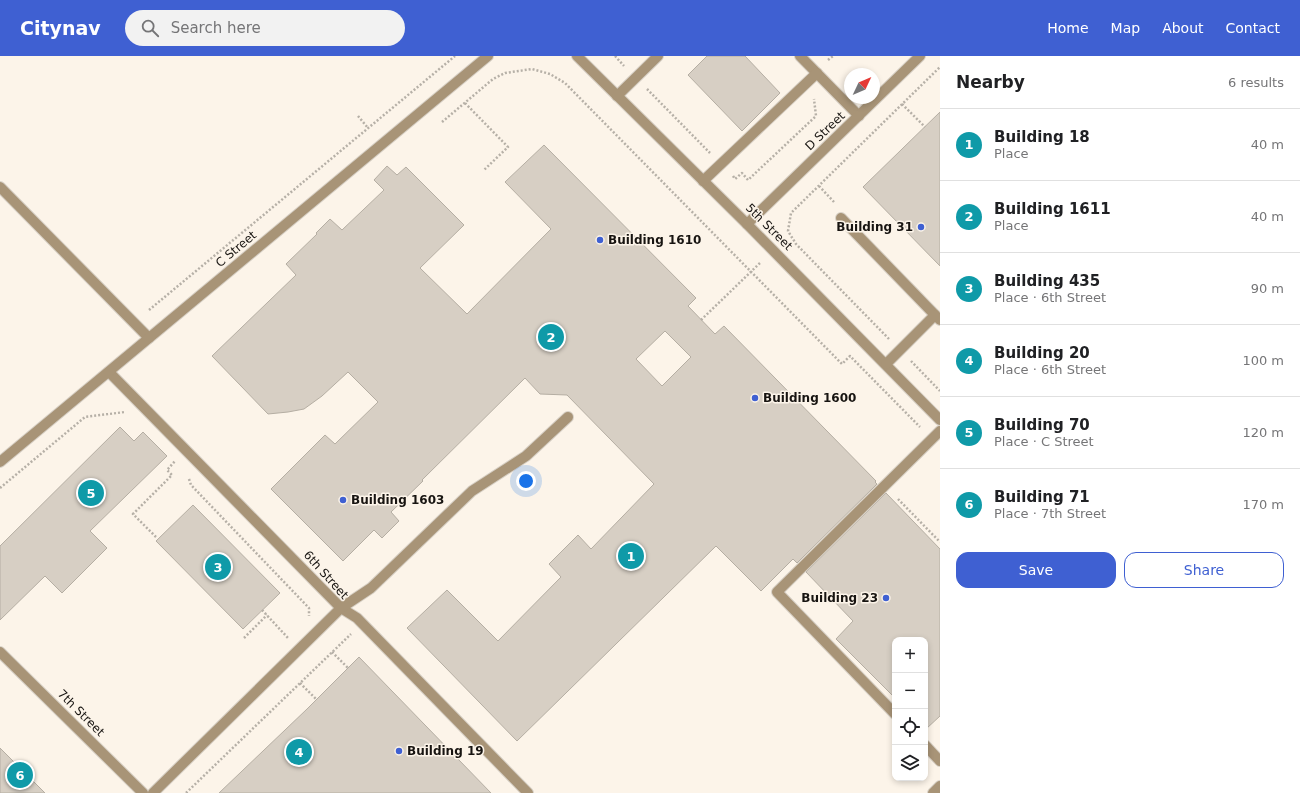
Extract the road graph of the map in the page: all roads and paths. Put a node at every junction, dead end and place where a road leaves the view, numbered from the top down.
1 (455, 56) edge
2 (488, 56) edge
3 (577, 56) edge
4 (615, 56) edge
5 (658, 56) edge
6 (800, 56) edge
7 (833, 56) edge
8 (920, 56) edge
9 (818, 74) junction
10 (636, 78) junction
11 (617, 96) junction
12 (465, 103) junction
13 (902, 104) dead end
14 (358, 116) dead end
15 (859, 116) junction
16 (442, 122) dead end
17 (925, 127) dead end
18 (368, 128) junction
19 (721, 164) junction
20 (484, 170) dead end
21 (703, 180) junction
22 (819, 186) dead end
23 (0, 187) edge
24 (834, 202) dead end
25 (841, 218) dead end
26 (747, 224) junction
27 (790, 234) dead end
28 (773, 250) junction
29 (751, 272) junction
30 (149, 310) dead end
31 (937, 317) edge
32 (702, 320) dead end
33 (149, 338) junction
34 (886, 364) junction
35 (109, 372) junction
36 (129, 414) dead end
37 (568, 417) dead end
38 (940, 420) edge
39 (924, 431) dead end
40 (940, 431) edge
41 (178, 458) dead end
42 (0, 462) edge
43 (189, 477) dead end
44 (0, 488) edge
45 (898, 499) dead end
46 (156, 537) dead end
47 (940, 542) edge
48 (341, 608) junction
49 (262, 610) dead end
50 (267, 615) junction
51 (308, 619) dead end
52 (355, 636) dead end
53 (244, 638) dead end
54 (299, 650) junction
55 (0, 652) edge
56 (332, 652) junction
57 (348, 668) dead end
58 (300, 683) junction
59 (316, 699) dead end
60 (892, 711) edge
61 (928, 748) edge
62 (940, 761) edge
63 (940, 786) edge
64 (143, 793) edge
65 (153, 793) edge
66 (186, 793) edge
67 (528, 793) edge
68 (933, 793) edge

1 - 18 path
2 - 33 street, C Street
3 - 11 street, 5th Street
4 - 10 path
5 - 10 street
6 - 9 street
7 - 9 path
8 - 15 street, D Street
9 - 15 street
9 - 19 street
9 - 19 path
10 - 11 street
10 - 19 path
11 - 21 street, 5th Street
12 - 16 path
12 - 20 path
12 - 29 path
13 - 17 path
14 - 18 path
15 - 26 street, D Street
18 - 30 path
19 - 21 street
21 - 26 street, 5th Street
22 - 24 path
23 - 33 street
25 - 31 street
26 - 28 street, 5th Street
27 - 28 path
28 - 29 path
28 - 34 street, 5th Street
29 - 32 path
29 - 39 path
31 - 34 street
33 - 35 street, C Street
34 - 38 street, 5th Street
35 - 42 street, C Street
35 - 48 street, 6th Street
36 - 44 path
37 - 48 street
40 - 60 street
41 - 46 path
43 - 51 path
45 - 47 path
48 - 54 street, 6th Street
48 - 67 street
49 - 50 path
50 - 53 path
50 - 54 path
52 - 56 path
54 - 65 street, 6th Street
55 - 64 street, 7th Street
56 - 57 path
56 - 58 path
58 - 59 path
58 - 66 path
61 - 62 street
63 - 68 street

